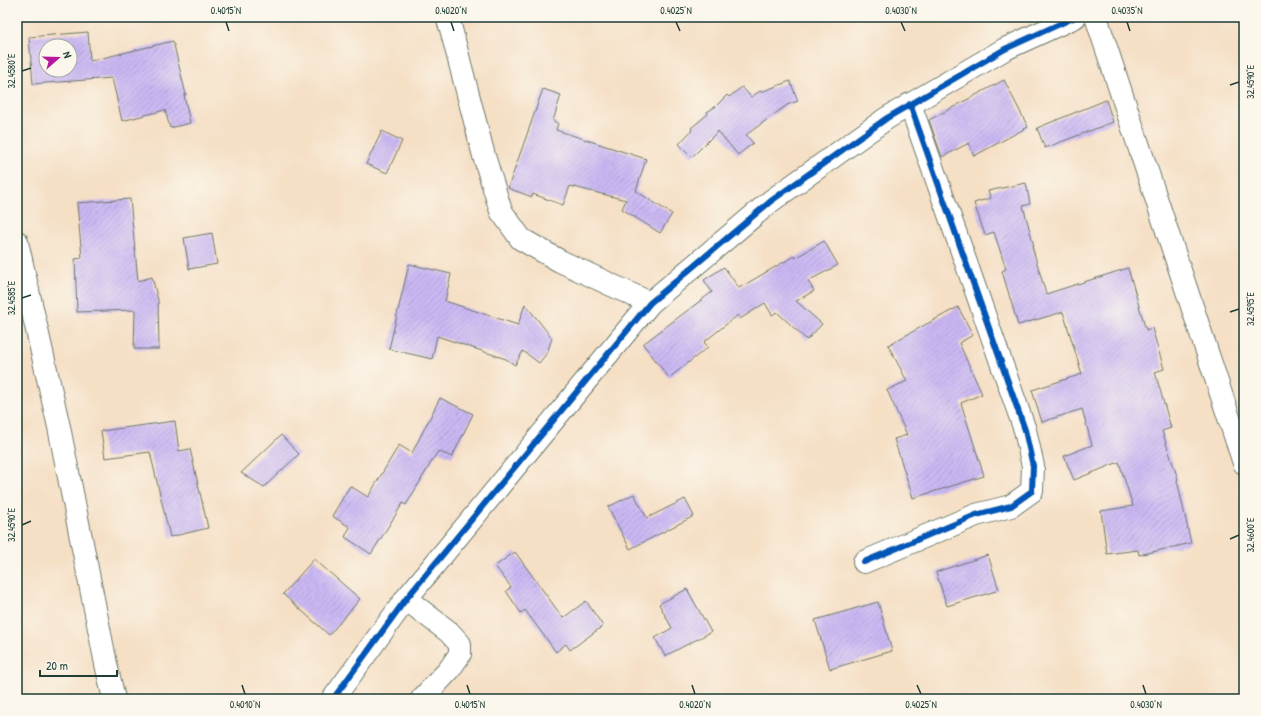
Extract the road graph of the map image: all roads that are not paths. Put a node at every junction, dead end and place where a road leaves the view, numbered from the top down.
1 (448, 17) edge
2 (1075, 17) edge
3 (1096, 17) edge
4 (910, 104) junction
5 (17, 242) edge
6 (650, 302) junction
7 (24, 306) edge
8 (1244, 463) edge
9 (864, 562) dead end
10 (406, 599) junction
11 (114, 699) edge
12 (333, 699) edge
13 (422, 699) edge

1 - 6 street
2 - 4 street
3 - 8 street
4 - 6 street
4 - 9 street
5 - 7 street
6 - 10 street
7 - 11 street
10 - 12 street
10 - 13 street

